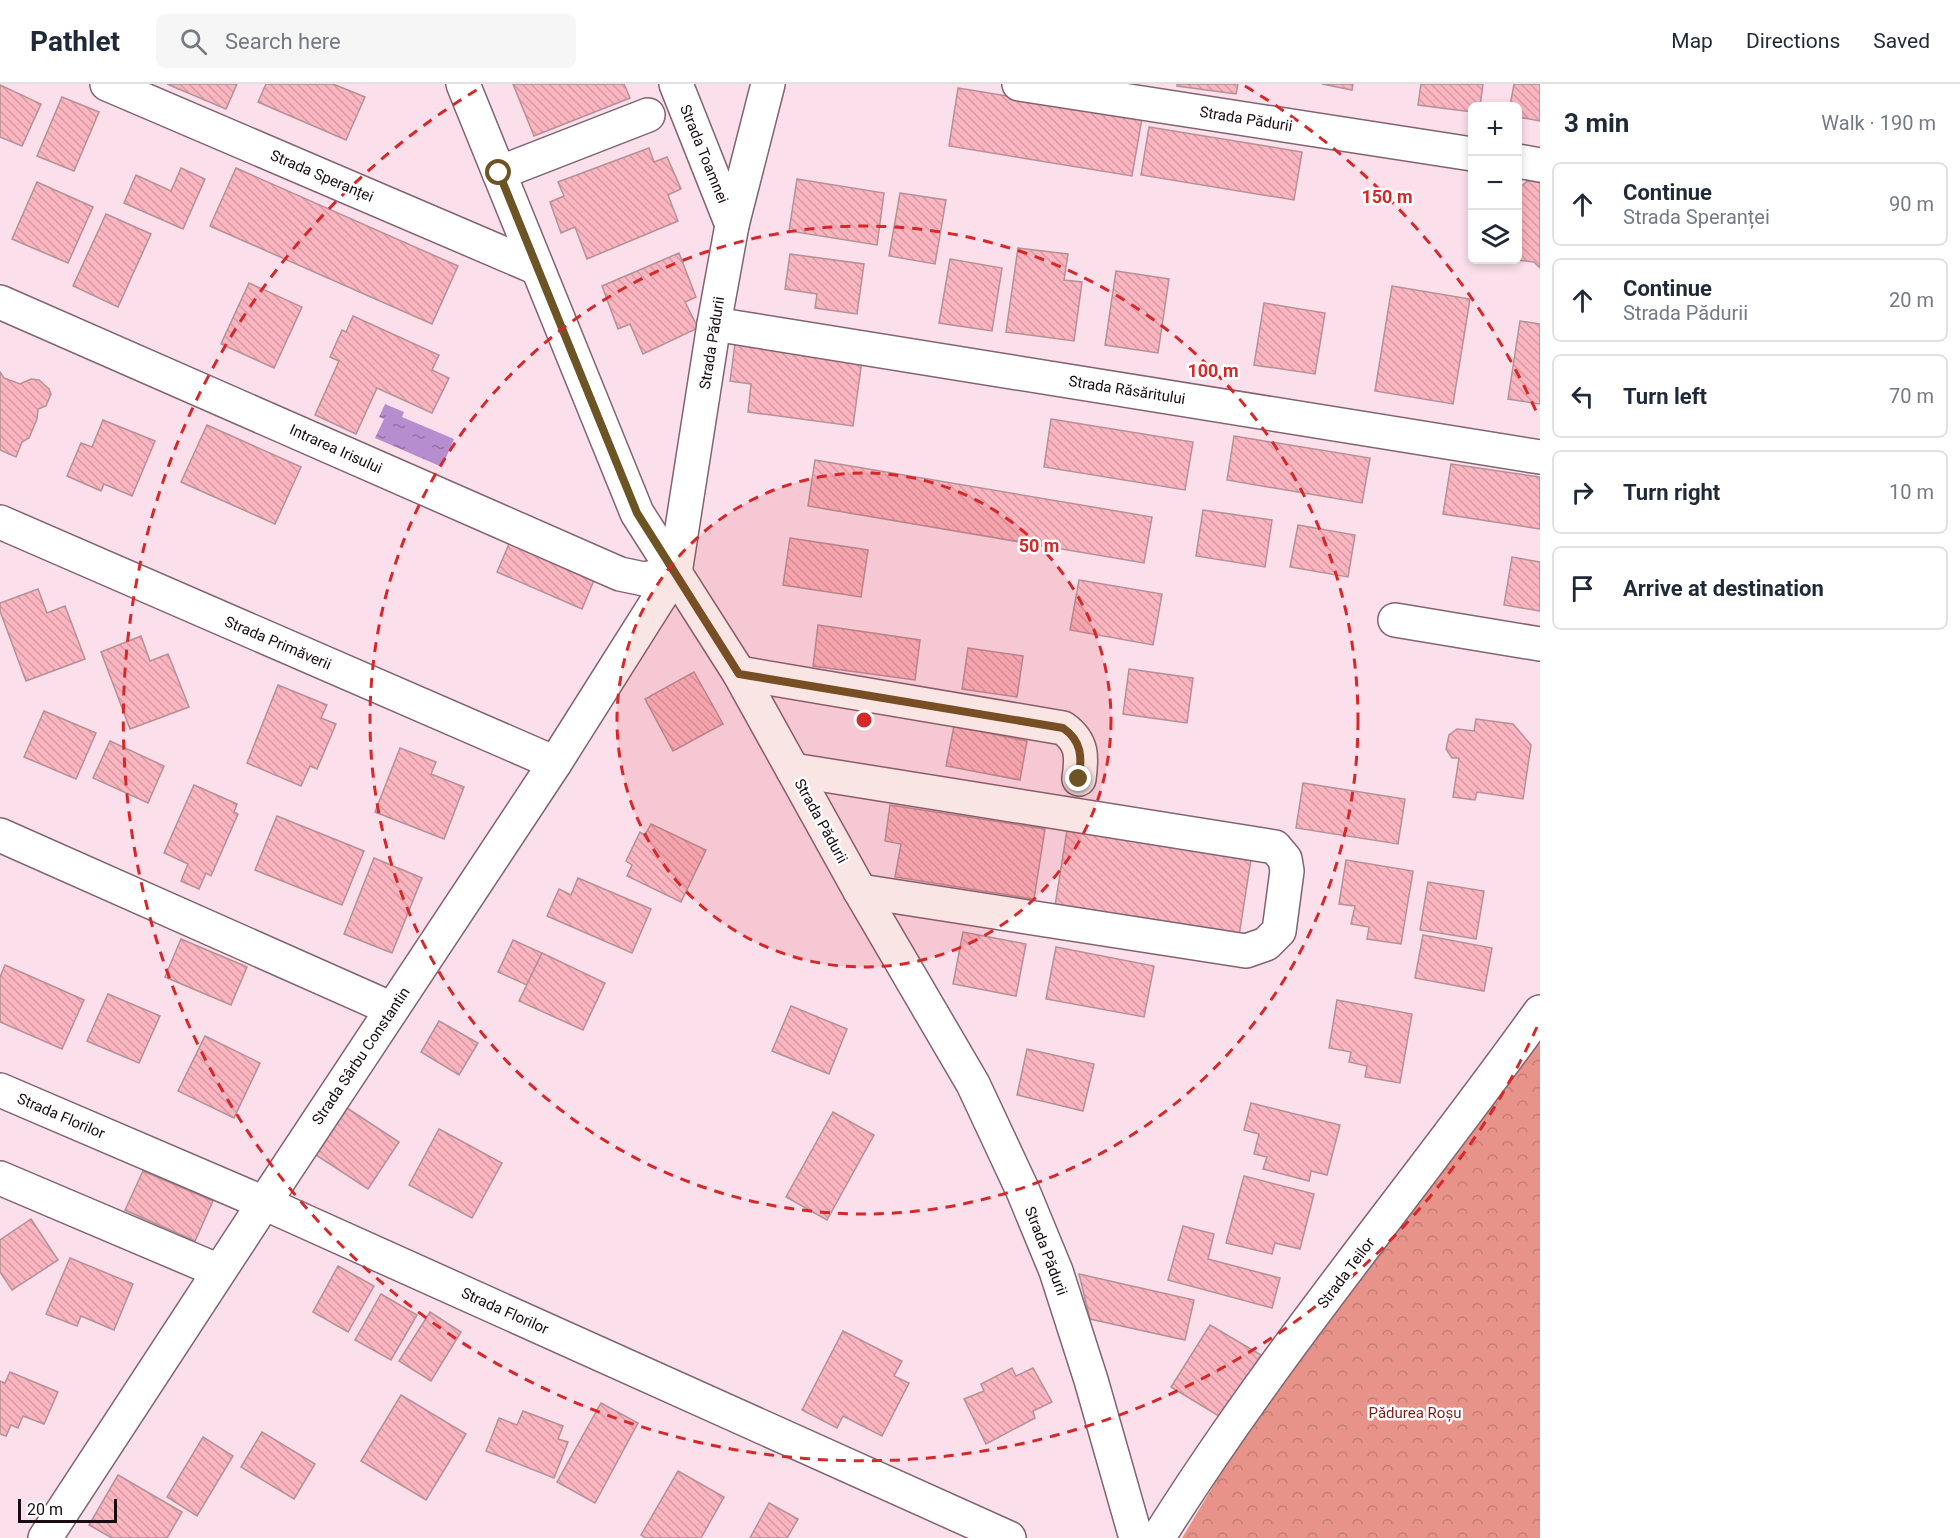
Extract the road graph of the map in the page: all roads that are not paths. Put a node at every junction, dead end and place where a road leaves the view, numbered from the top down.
1 (107, 84) edge
2 (463, 84) edge
3 (676, 84) edge
4 (768, 84) edge
5 (1019, 84) edge
6 (648, 115) dead end
7 (1468, 153) edge
8 (1522, 162) edge
9 (1540, 165) edge
10 (499, 173) junction
11 (732, 225) junction
12 (537, 268) junction
13 (0, 302) edge
14 (714, 324) junction
15 (1540, 457) edge
16 (0, 522) edge
17 (675, 573) junction
18 (1395, 620) dead end
19 (1540, 644) edge
20 (739, 674) junction
21 (555, 763) junction
22 (793, 770) junction
23 (1079, 779) dead end
24 (0, 835) edge
25 (860, 891) junction
26 (392, 1009) junction
27 (1540, 1011) edge
28 (0, 1090) edge
29 (0, 1178) edge
30 (264, 1203) junction
31 (219, 1271) junction
32 (45, 1538) edge
33 (1009, 1538) edge
34 (1136, 1538) edge
35 (1158, 1538) edge

1 - 12 street, Strada Speranței
2 - 10 street
3 - 11 street, Strada Toamnei
4 - 11 street, Strada Pădurii
5 - 7 street, Strada Pădurii
6 - 10 street
8 - 9 street
10 - 12 street
11 - 14 street, Strada Pădurii
12 - 17 street
13 - 17 street, Intrarea Irisului
14 - 15 street, Strada Răsăritului
14 - 17 street, Strada Pădurii
16 - 21 street, Strada Primăverii
17 - 20 street, Strada Pădurii
17 - 21 street, Strada Sârbu Constantin
18 - 19 street
20 - 22 street, Strada Pădurii
20 - 23 street
21 - 26 street, Strada Sârbu Constantin
22 - 25 street, Strada Pădurii
22 - 25 street
24 - 26 street
25 - 34 street, Strada Pădurii
26 - 30 street, Strada Sârbu Constantin
27 - 35 street, Strada Teilor
28 - 30 street, Strada Florilor
29 - 31 street
30 - 31 street, Strada Sârbu Constantin
30 - 33 street, Strada Florilor
31 - 32 street, Strada Sârbu Constantin

